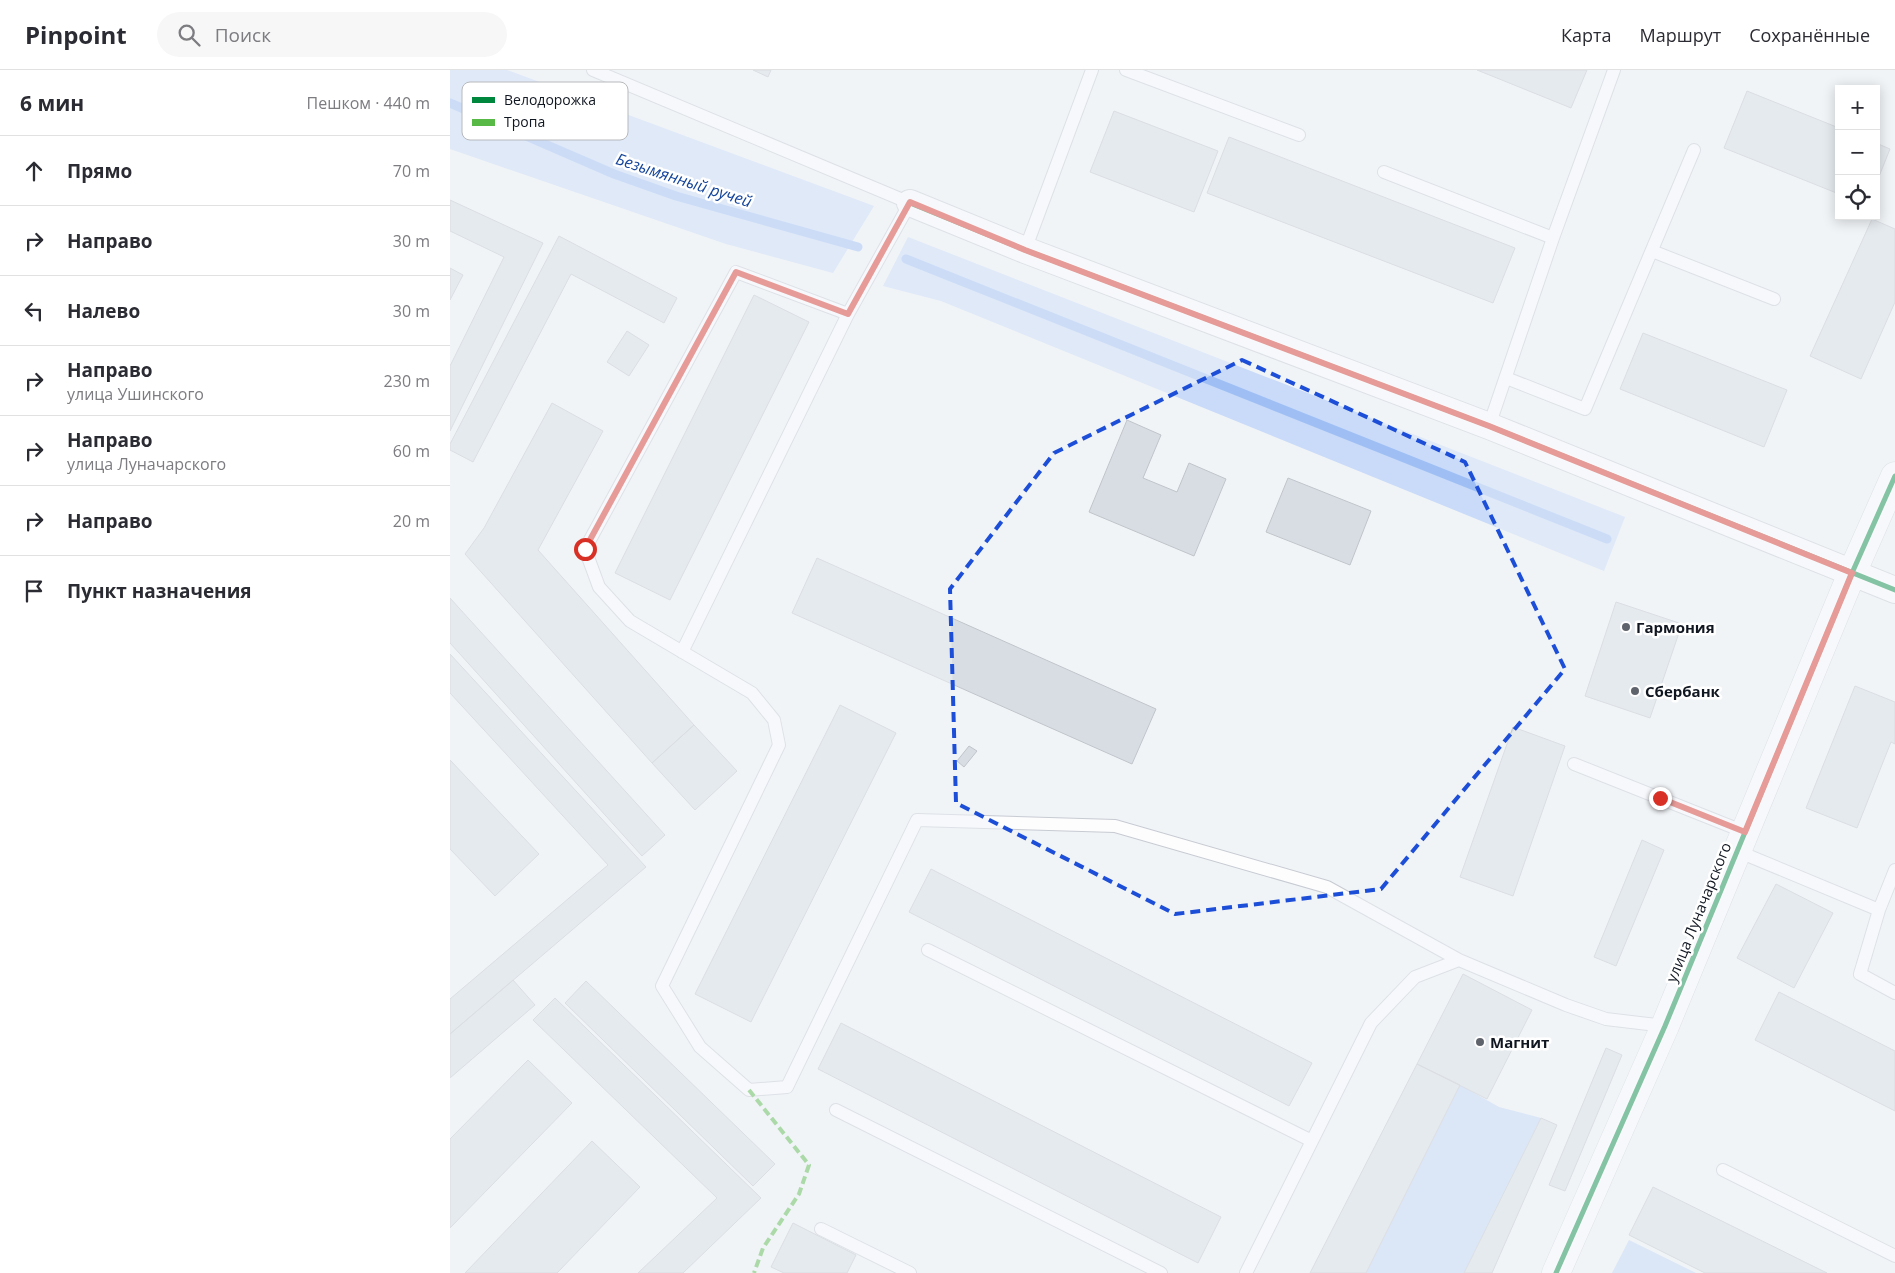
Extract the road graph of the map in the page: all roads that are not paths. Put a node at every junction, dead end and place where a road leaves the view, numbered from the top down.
1 (593, 70) edge
2 (1092, 70) edge
3 (1126, 70) edge
4 (1614, 70) edge
5 (622, 82) edge
6 (628, 85) edge
7 (1299, 135) dead end
8 (1694, 150) dead end
9 (1384, 172) dead end
10 (910, 202) junction
11 (1553, 238) junction
12 (1025, 250) junction
13 (1652, 251) junction
14 (1774, 299) dead end
15 (848, 314) junction
16 (1506, 378) junction
17 (1489, 426) junction
18 (1895, 476) edge
19 (1852, 573) junction
20 (1895, 590) edge
21 (682, 652) junction
22 (1574, 764) dead end
23 (1741, 842) junction
24 (1895, 870) edge
25 (1879, 910) junction
26 (928, 950) dead end
27 (1458, 960) junction
28 (1895, 993) edge
29 (1664, 1026) junction
30 (836, 1110) dead end
31 (1312, 1141) junction
32 (1723, 1170) dead end
33 (821, 1229) dead end
34 (1895, 1256) edge
35 (910, 1273) edge
36 (1160, 1273) edge
37 (1246, 1273) edge
38 (1556, 1273) edge

1 - 5 lane
2 - 12 lane
3 - 7 lane
4 - 11 lane
6 - 10 lane
8 - 13 lane
9 - 11 lane
10 - 12 street
10 - 15 lane
11 - 16 lane
12 - 17 street
13 - 14 lane
13 - 16 lane
15 - 21 lane
15 - 21 lane
16 - 17 lane
17 - 19 street
18 - 19 street, улица Луначарского
19 - 20 street
19 - 23 street, улица Луначарского
21 - 27 lane
22 - 23 lane
23 - 25 lane
23 - 29 street, улица Луначарского
24 - 25 lane
25 - 28 lane
26 - 31 lane
27 - 29 lane
27 - 31 lane
29 - 38 street, улица Луначарского
30 - 36 lane
31 - 37 lane
32 - 34 lane
33 - 35 lane

